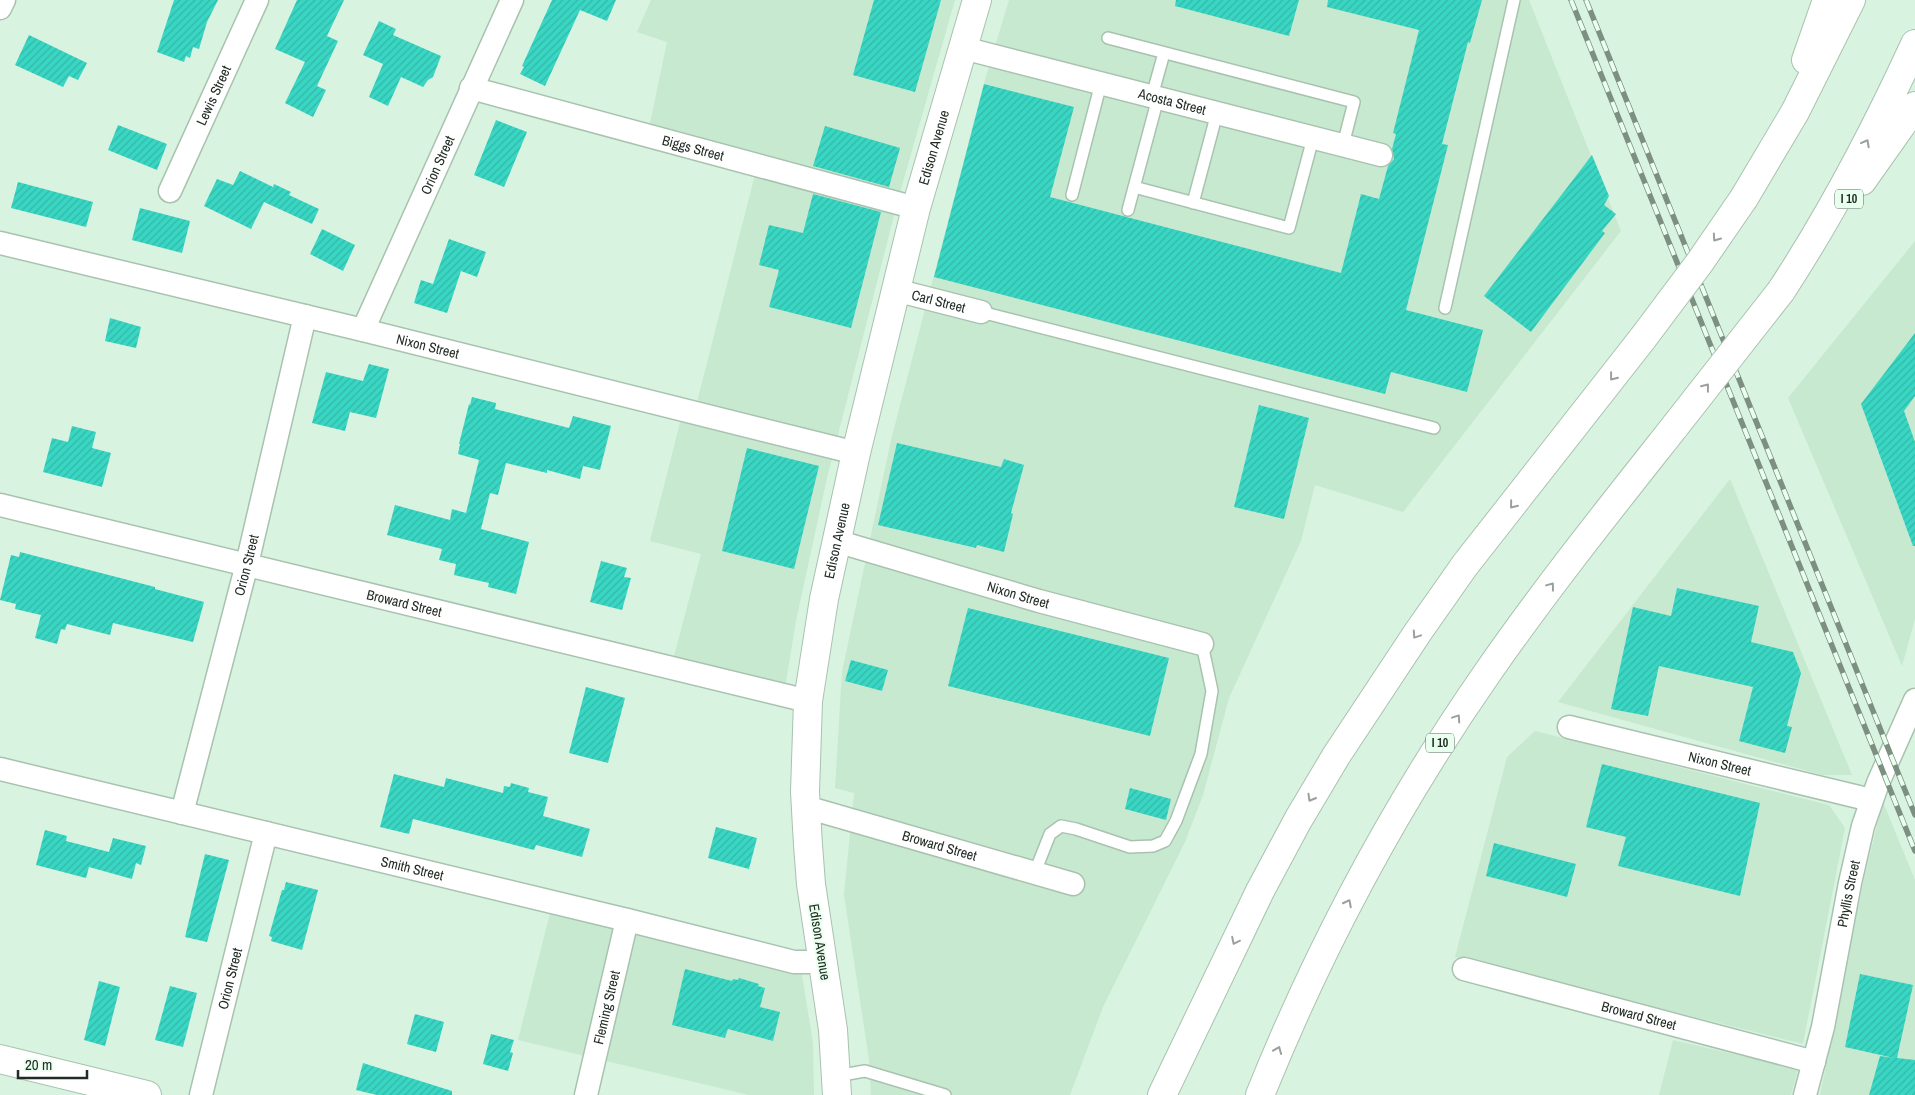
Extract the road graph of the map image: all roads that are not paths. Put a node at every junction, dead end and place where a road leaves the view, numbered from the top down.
1 (4, 0) edge
2 (257, 0) edge
3 (512, 0) edge
4 (977, 0) edge
5 (1514, 0) edge
6 (1827, 0) edge
7 (1851, 0) edge
8 (0, 8) edge
9 (1108, 38) dead end
10 (1915, 44) edge
11 (963, 48) junction
12 (1164, 53) junction
13 (1101, 83) junction
14 (471, 88) junction
15 (1155, 97) junction
16 (1915, 106) edge
17 (1217, 113) junction
18 (1313, 138) junction
19 (1343, 146) junction
20 (1381, 155) dead end
21 (1134, 187) junction
22 (170, 191) dead end
23 (1072, 195) dead end
24 (1744, 198) junction
25 (1193, 203) junction
26 (916, 208) junction
27 (1128, 210) dead end
28 (0, 243) edge
29 (895, 290) junction
30 (1781, 291) junction
31 (1445, 308) dead end
32 (981, 312) joint
33 (305, 316) junction
34 (363, 330) junction
35 (1434, 428) dead end
36 (856, 452) junction
37 (0, 506) edge
38 (836, 541) junction
39 (247, 564) junction
40 (1202, 644) joint
41 (1915, 700) edge
42 (808, 701) junction
43 (1569, 727) dead end
44 (0, 769) edge
45 (1871, 800) junction
46 (806, 807) junction
47 (182, 813) junction
48 (266, 833) junction
49 (1035, 872) junction
50 (1074, 884) dead end
51 (627, 920) junction
52 (824, 962) junction
53 (1464, 969) dead end
54 (0, 1059) edge
55 (1814, 1062) junction
56 (837, 1086) edge
57 (147, 1095) edge
58 (201, 1095) edge
59 (586, 1095) edge
60 (945, 1095) edge
61 (1162, 1095) edge
62 (1260, 1095) edge
63 (1805, 1095) edge

1 - 8 street
2 - 22 street, Lewis Street
3 - 14 street, Orion Street
4 - 11 main road, Edison Avenue
5 - 31 lane
6 - 24 main road
7 - 24 main road
9 - 12 lane
30 -> 10 main road
11 - 13 street, Acosta Street
11 - 26 main road, Edison Avenue
12 - 15 lane
12 - 19 lane
13 - 15 street, Acosta Street
13 - 23 lane
14 - 26 street, Biggs Street
14 - 34 street, Orion Street
15 - 17 street, Acosta Street
15 - 21 lane
16 - 30 main road, I 10
17 - 18 street, Acosta Street
17 - 25 lane
18 - 19 street, Acosta Street
18 - 25 lane
19 - 20 street, Acosta Street
21 - 25 lane
21 - 27 lane
24 -> 61 main road, bridge
26 - 29 main road, Edison Avenue
28 - 33 street, Nixon Street
29 - 32 street, Carl Street
29 - 36 main road, Edison Avenue
62 -> 30 main road, I 10, bridge
32 - 35 lane
33 - 34 street, Nixon Street
33 - 39 street, Orion Street
34 - 36 street, Nixon Street
36 - 38 main road, Edison Avenue
37 - 39 street, Broward Street
38 - 40 street, Nixon Street
38 - 42 main road, Edison Avenue
39 - 42 street, Broward Street
39 - 47 street, Orion Street
40 - 49 lane
41 - 45 street, Phyllis Street
42 - 46 main road, Edison Avenue
43 - 45 street, Nixon Street
44 - 47 street, Smith Street
45 - 55 street, Phyllis Street
46 - 49 street, Broward Street
46 - 52 main road, Edison Avenue
47 - 48 street, Smith Street
48 - 51 street, Smith Street
48 - 58 street, Orion Street
49 - 50 street, Broward Street
51 - 52 street, Smith Street
51 - 59 street, Fleming Street
52 - 56 main road, Edison Avenue
53 - 55 street, Broward Street
54 - 57 main road
55 - 63 street, Phyllis Street
56 - 60 lane

